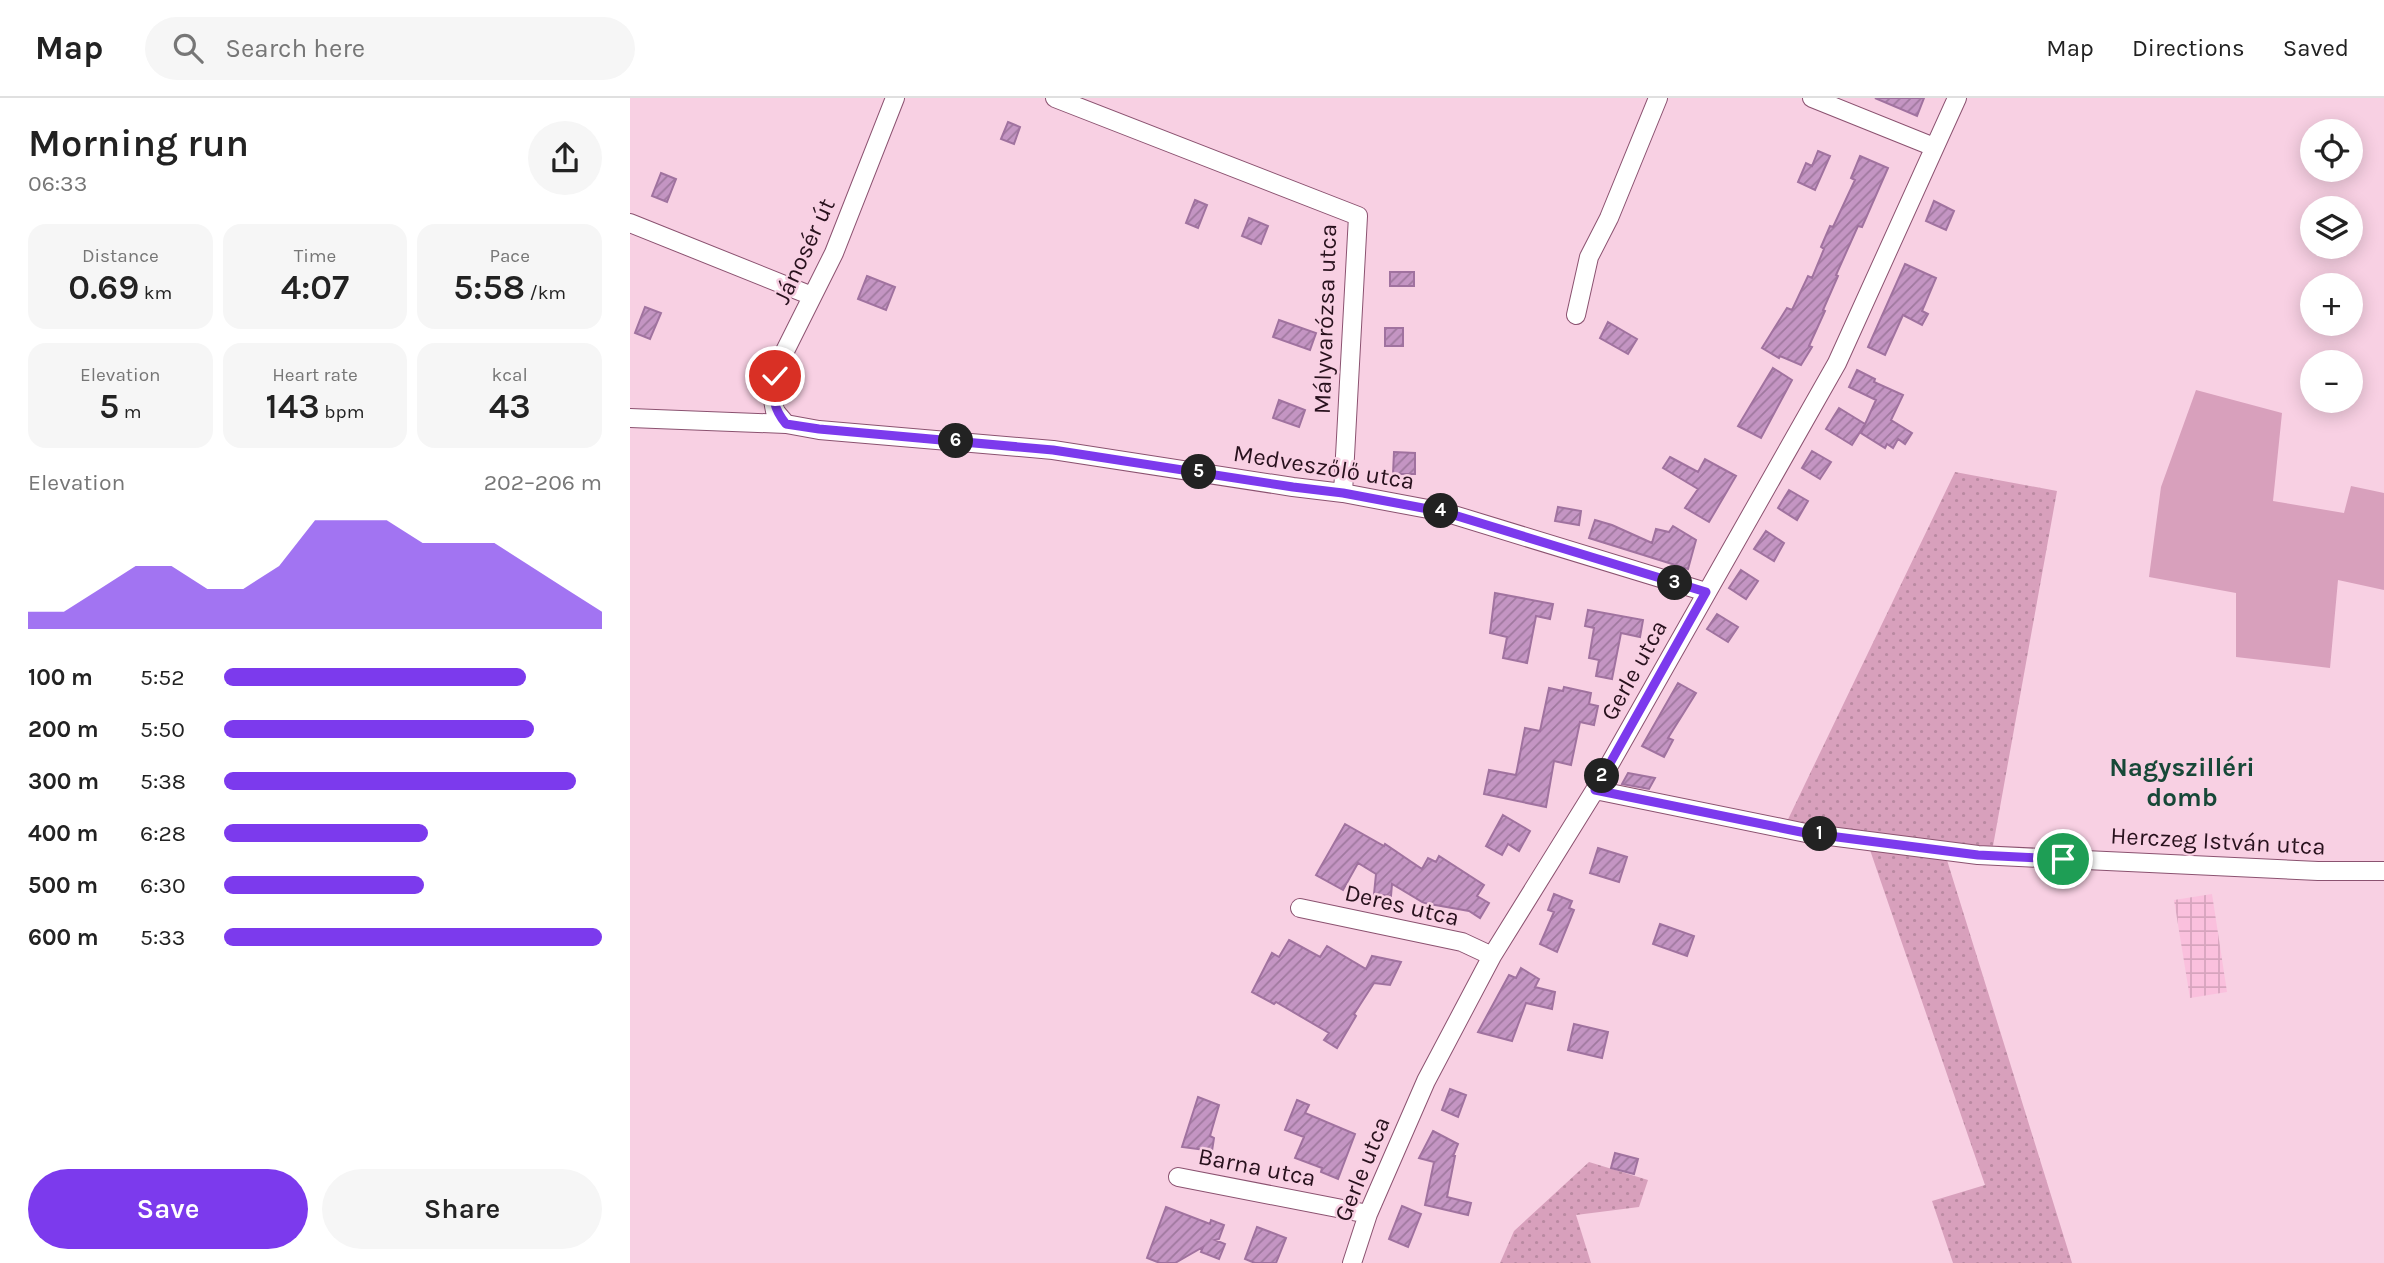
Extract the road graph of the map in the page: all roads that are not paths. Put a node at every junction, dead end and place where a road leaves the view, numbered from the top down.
1 (895, 98) edge
2 (1055, 98) edge
3 (1658, 98) edge
4 (1812, 98) edge
5 (1957, 98) edge
6 (1934, 147) junction
7 (630, 223) edge
8 (812, 296) junction
9 (1577, 315) dead end
10 (630, 418) edge
11 (786, 424) junction
12 (1343, 493) junction
13 (1706, 592) junction
14 (1595, 790) junction
15 (2384, 871) edge
16 (1300, 908) dead end
17 (1492, 956) junction
18 (1178, 1177) dead end
19 (1368, 1214) junction
20 (1352, 1263) edge

1 - 8 street, Jánosér út
2 - 12 street, Mályvarózsa utca
3 - 9 street
4 - 6 street
5 - 6 street, Gerle utca
6 - 13 street, Gerle utca
7 - 8 street
8 - 11 street, Jánosér út
10 - 11 street, Medveszőlő utca
11 - 12 street, Medveszőlő utca
12 - 13 street, Medveszőlő utca
13 - 14 street, Gerle utca
14 - 15 street, Herczeg István utca
14 - 17 street, Gerle utca
16 - 17 street, Deres utca
17 - 19 street, Gerle utca
18 - 19 street, Barna utca
19 - 20 street, Gerle utca

